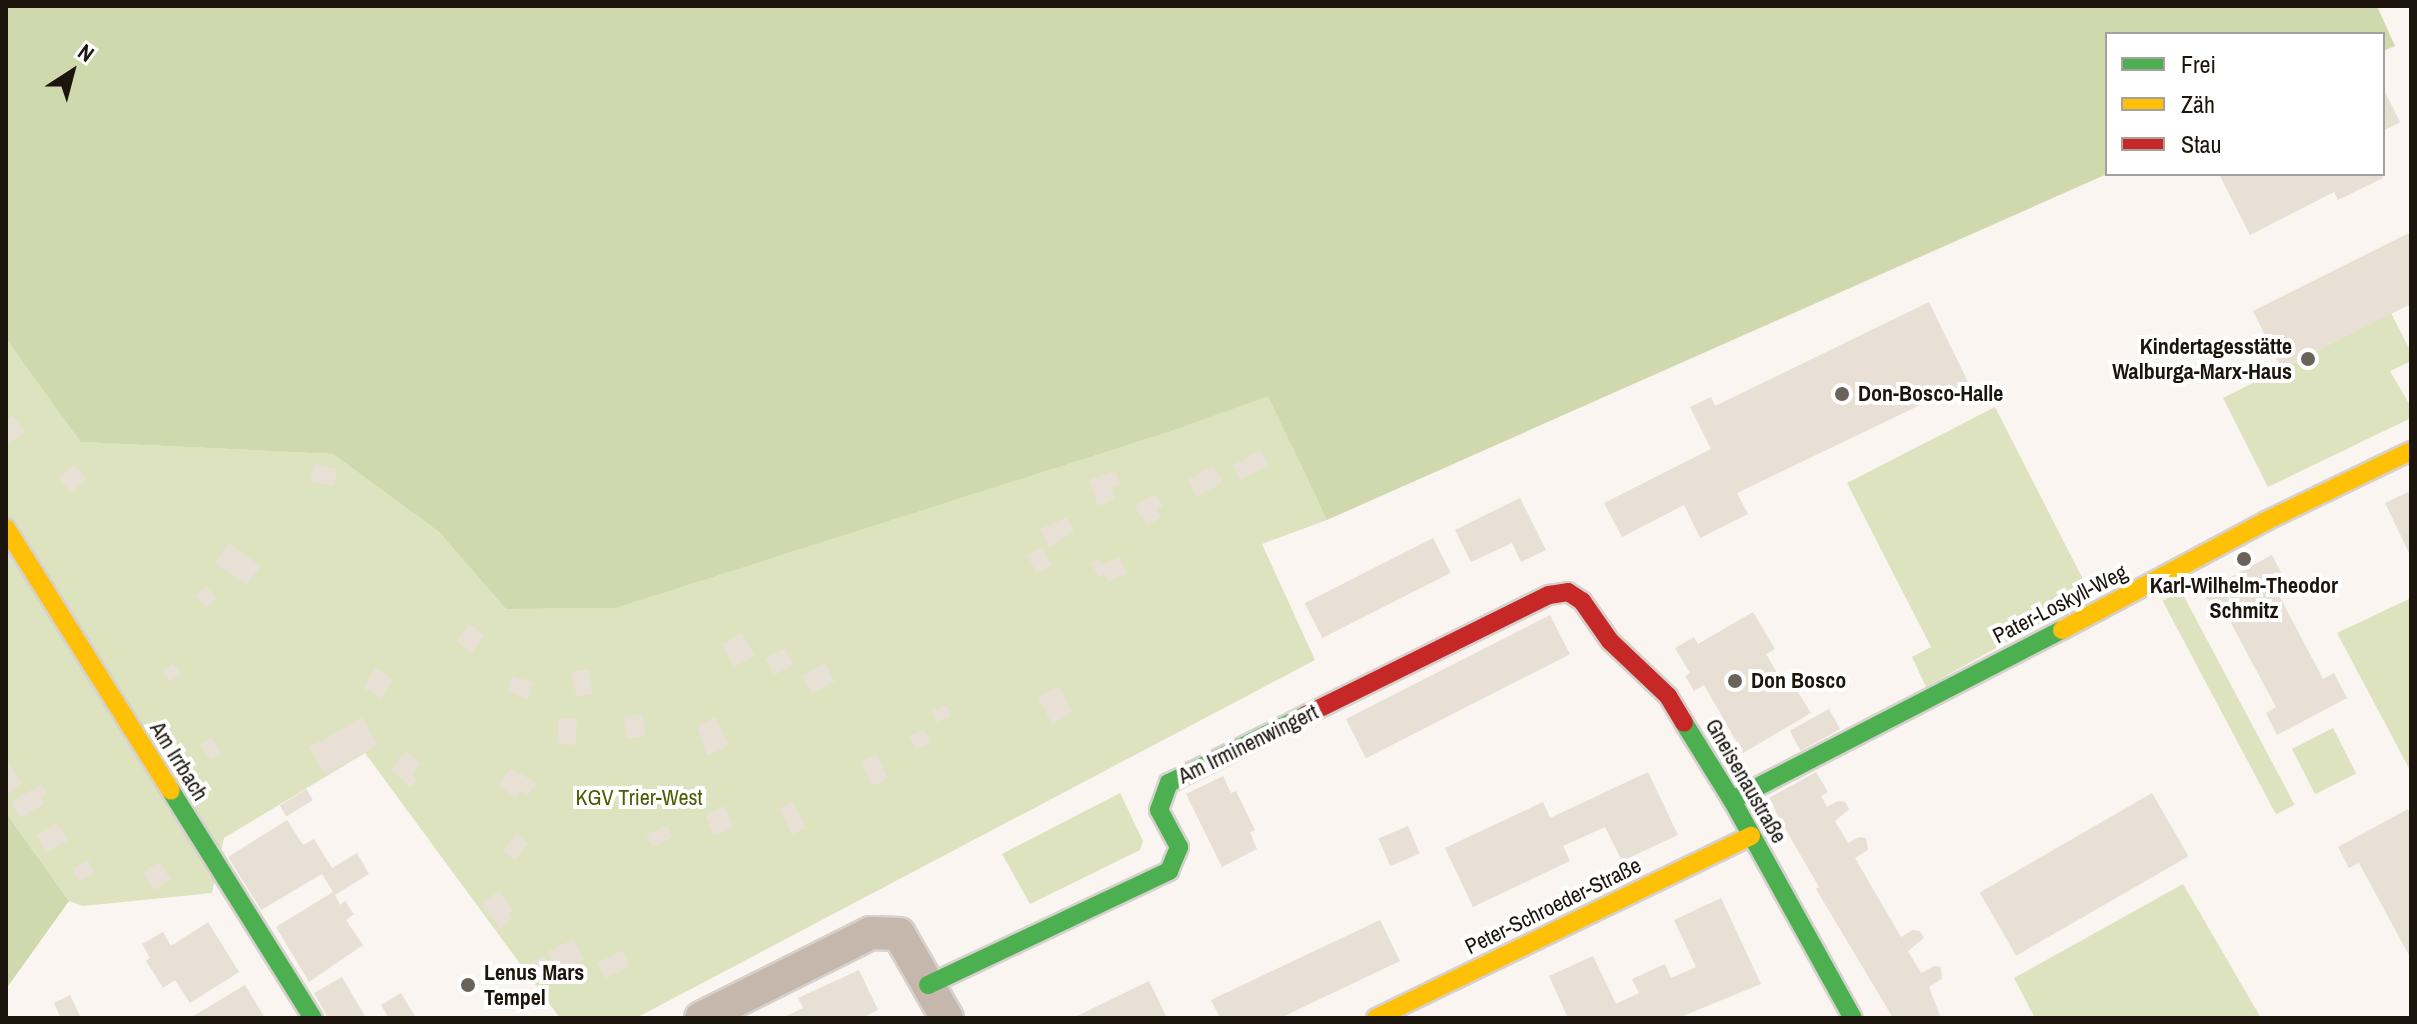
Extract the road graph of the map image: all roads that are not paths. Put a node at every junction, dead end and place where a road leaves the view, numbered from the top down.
1 (2411, 451) edge
2 (6, 528) edge
3 (1568, 592) joint
4 (1732, 800) junction
5 (1751, 836) junction
6 (928, 985) junction
7 (313, 1018) edge
8 (701, 1018) edge
9 (947, 1018) edge
10 (1376, 1018) edge
11 (1853, 1018) edge

1 - 4 street, Pater-Loskyll-Weg
2 - 7 street, Am Irrbach
3 - 4 street, Gneisenaustraße
3 - 6 street, Am Irminenwingert
4 - 5 street, Gneisenaustraße
5 - 10 street, Peter-Schroeder-Straße
5 - 11 street, Gneisenaustraße
6 - 8 street
6 - 9 street

